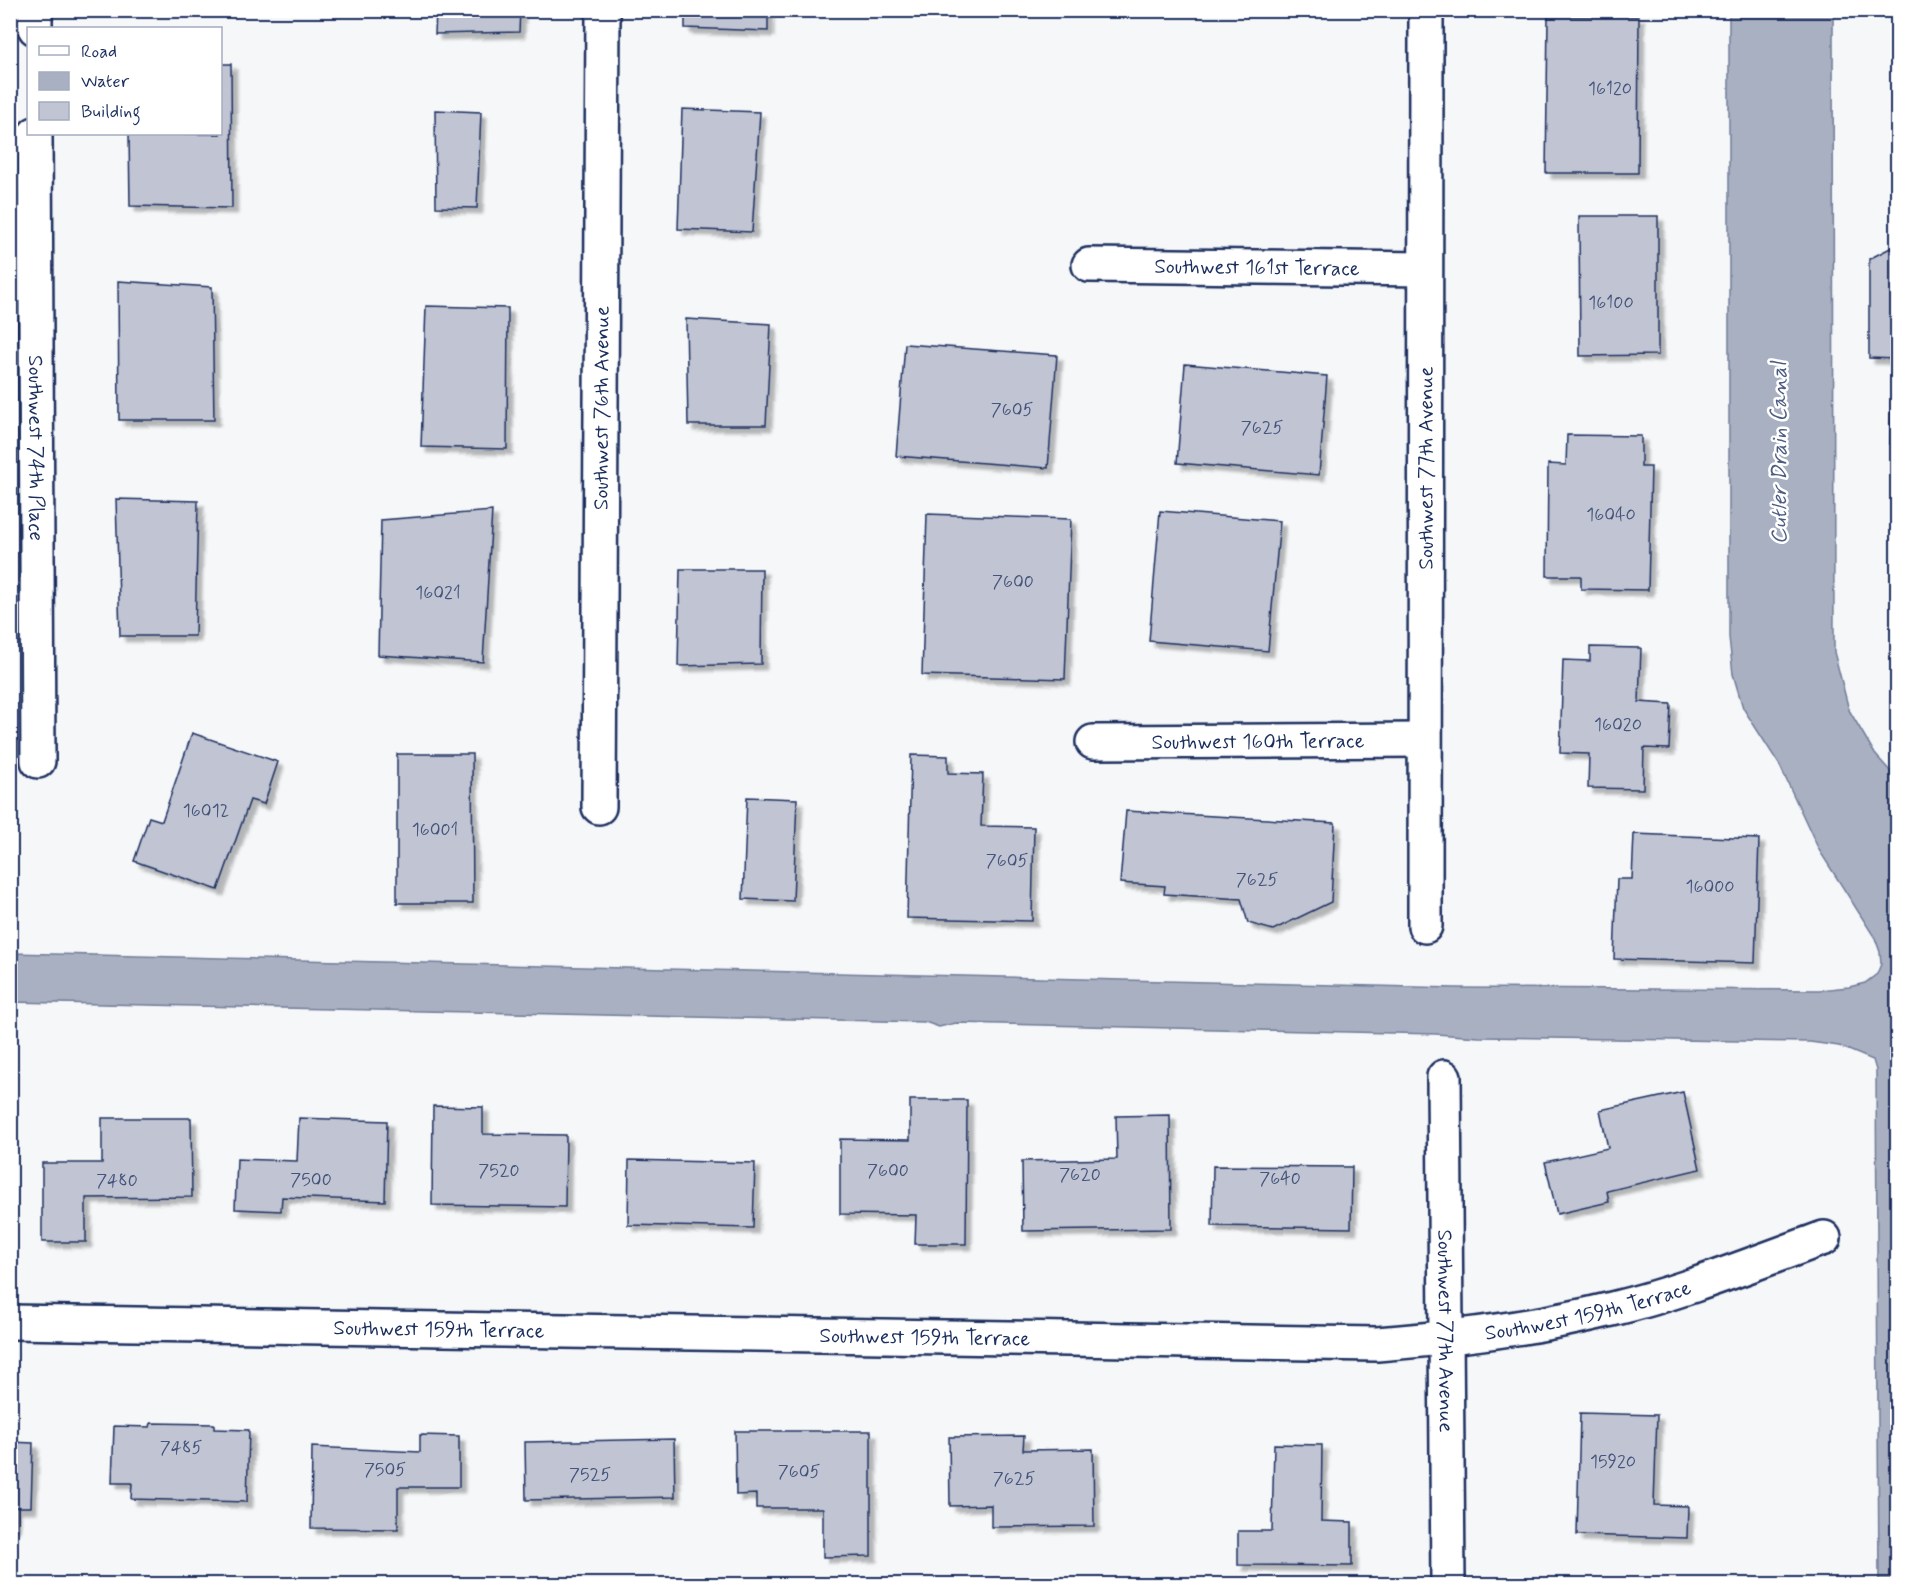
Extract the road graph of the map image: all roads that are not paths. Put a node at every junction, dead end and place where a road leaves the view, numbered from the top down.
1 (35, 10) edge
2 (603, 10) edge
3 (1426, 10) edge
4 (35, 27) edge
5 (35, 135) edge
6 (1089, 265) dead end
7 (1425, 269) junction
8 (1424, 740) junction
9 (1093, 742) dead end
10 (38, 761) dead end
11 (599, 807) dead end
12 (1425, 926) dead end
13 (1444, 1077) dead end
14 (1824, 1238) dead end
15 (10, 1322) edge
16 (1446, 1339) junction
17 (1448, 1584) edge

1 - 4 street
2 - 11 street, Southwest 76th Avenue
3 - 7 street, Southwest 77th Avenue
5 - 10 street, Southwest 74th Place
6 - 7 street, Southwest 161st Terrace
7 - 8 street, Southwest 77th Avenue
8 - 9 street, Southwest 160th Terrace
8 - 12 street, Southwest 77th Avenue
13 - 16 street, Southwest 77th Avenue
14 - 16 street, Southwest 159th Terrace
15 - 16 street, Southwest 159th Terrace
16 - 17 street, Southwest 77th Avenue

